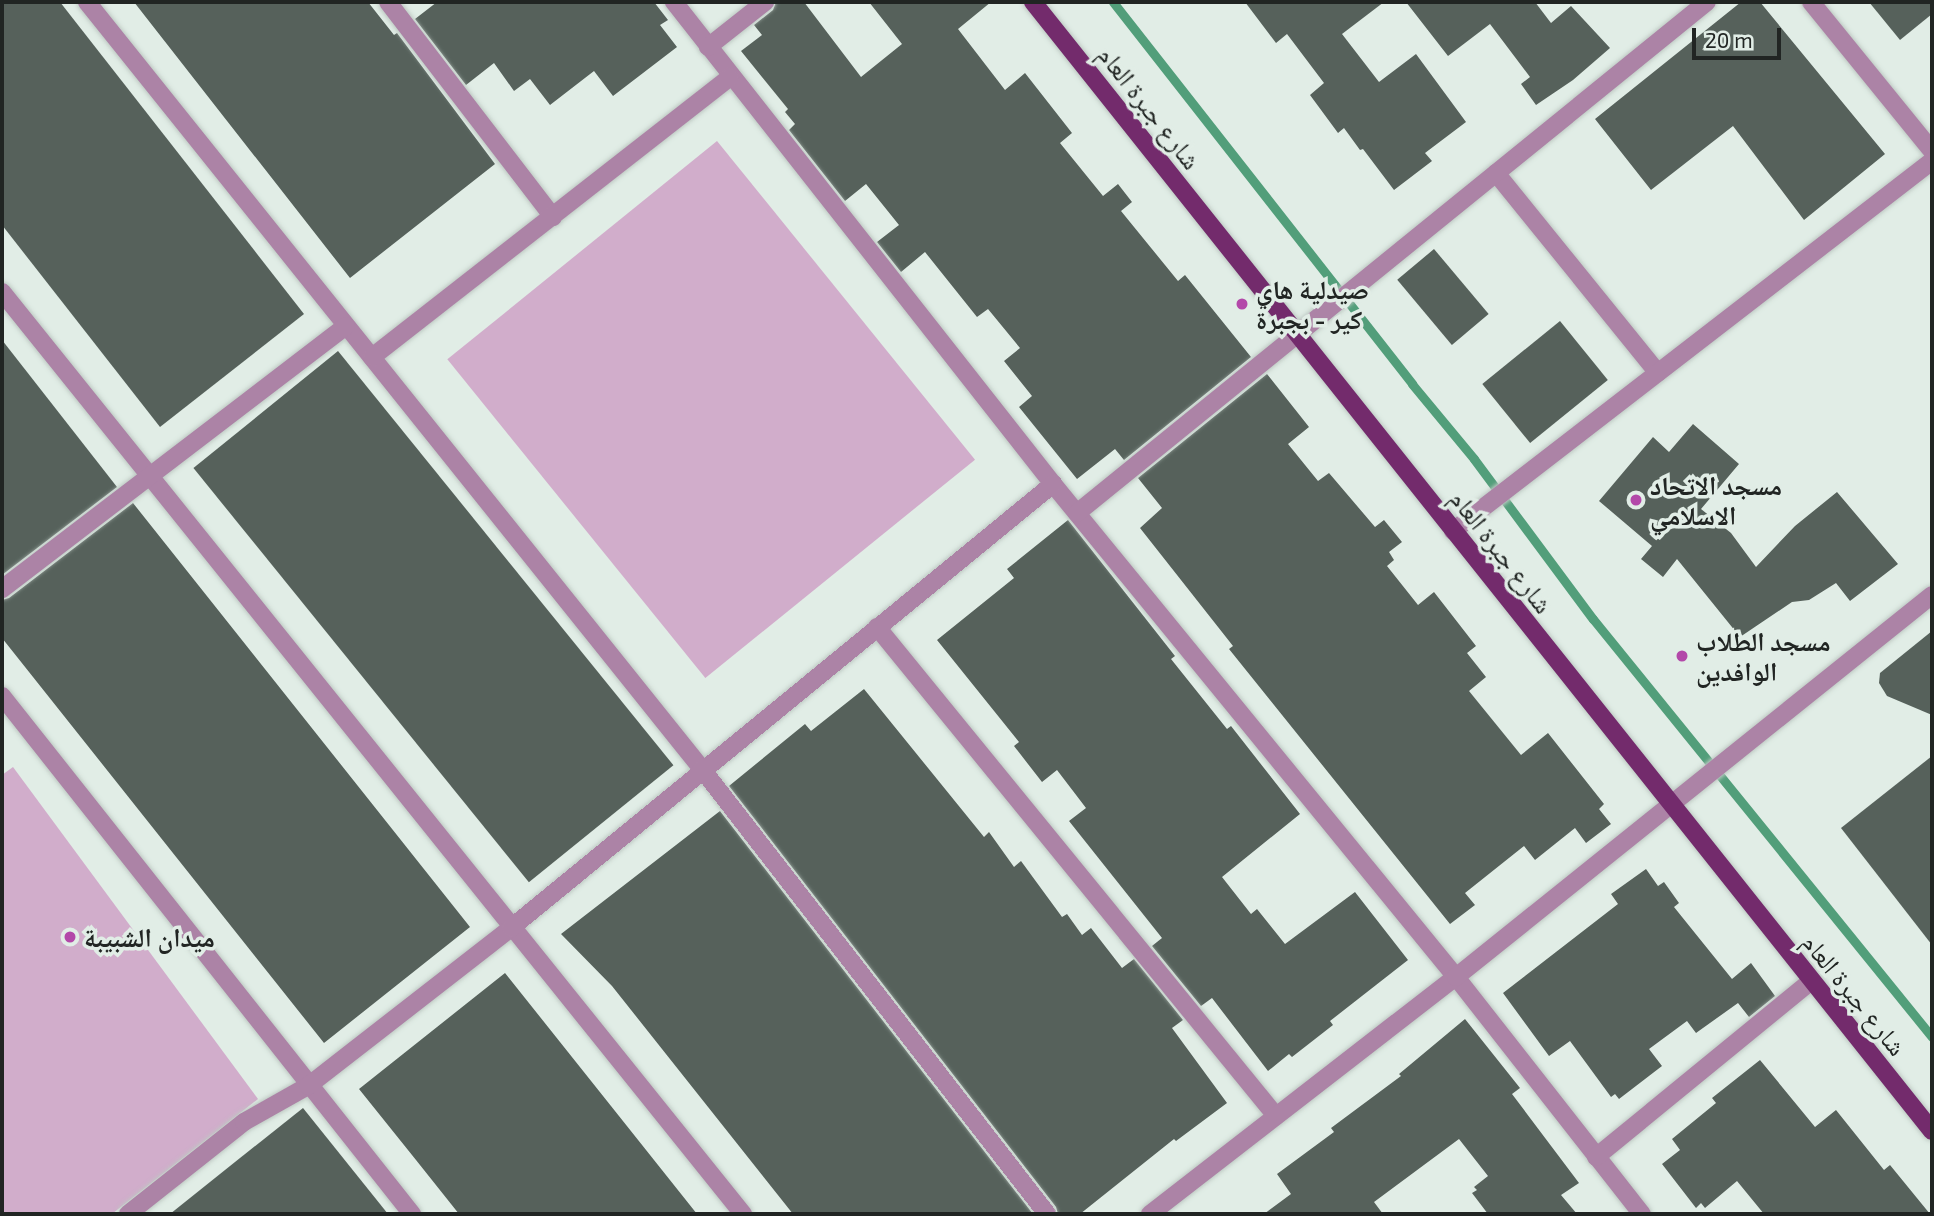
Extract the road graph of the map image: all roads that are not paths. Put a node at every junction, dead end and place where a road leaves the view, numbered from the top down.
1 (87, 2) edge
2 (387, 2) edge
3 (674, 2) edge
4 (765, 2) edge
5 (1033, 2) edge
6 (1707, 2) edge
7 (1811, 2) edge
8 (708, 47) junction
9 (730, 77) junction
10 (1932, 151) edge
11 (1932, 161) edge
12 (1496, 173) junction
13 (553, 217) junction
14 (2, 292) edge
15 (346, 326) junction
16 (1297, 334) junction
17 (372, 357) junction
18 (1658, 373) junction
19 (150, 476) junction
20 (1053, 484) junction
21 (1077, 513) junction
22 (1453, 531) junction
23 (2, 589) edge
24 (1932, 595) edge
25 (877, 627) junction
26 (2, 696) edge
27 (702, 769) junction
28 (1671, 805) junction
29 (511, 928) junction
30 (1456, 977) junction
31 (1811, 981) junction
32 (308, 1086) junction
33 (1276, 1116) junction
34 (1932, 1131) edge
35 (1596, 1157) junction
36 (128, 1214) edge
37 (412, 1214) edge
38 (743, 1214) edge
39 (1047, 1214) edge
40 (1150, 1214) edge
41 (1642, 1214) edge

1 - 15 street
2 - 13 street
3 - 8 street
4 - 8 street
5 - 16 main road, شارع جبرة العام
6 - 12 street
7 - 10 street
8 - 9 street
9 - 13 street
9 - 20 street
11 - 18 street
12 - 16 street
12 - 18 street
13 - 17 street
14 - 19 street
15 - 17 street
15 - 19 street
16 - 21 street
16 - 22 main road, شارع جبرة العام
17 - 27 street
18 - 22 street
19 - 23 street
19 - 29 street
20 - 21 street
20 - 25 street
21 - 30 street
22 - 28 main road, شارع جبرة العام
24 - 28 street
25 - 27 street
25 - 33 street
26 - 32 street
27 - 29 street
27 - 39 street
28 - 30 street
28 - 31 main road, شارع جبرة العام
29 - 32 street
29 - 38 street
30 - 33 street
30 - 35 street
31 - 34 main road, شارع جبرة العام
31 - 35 street
32 - 36 street
32 - 37 street
33 - 40 street
35 - 41 street

